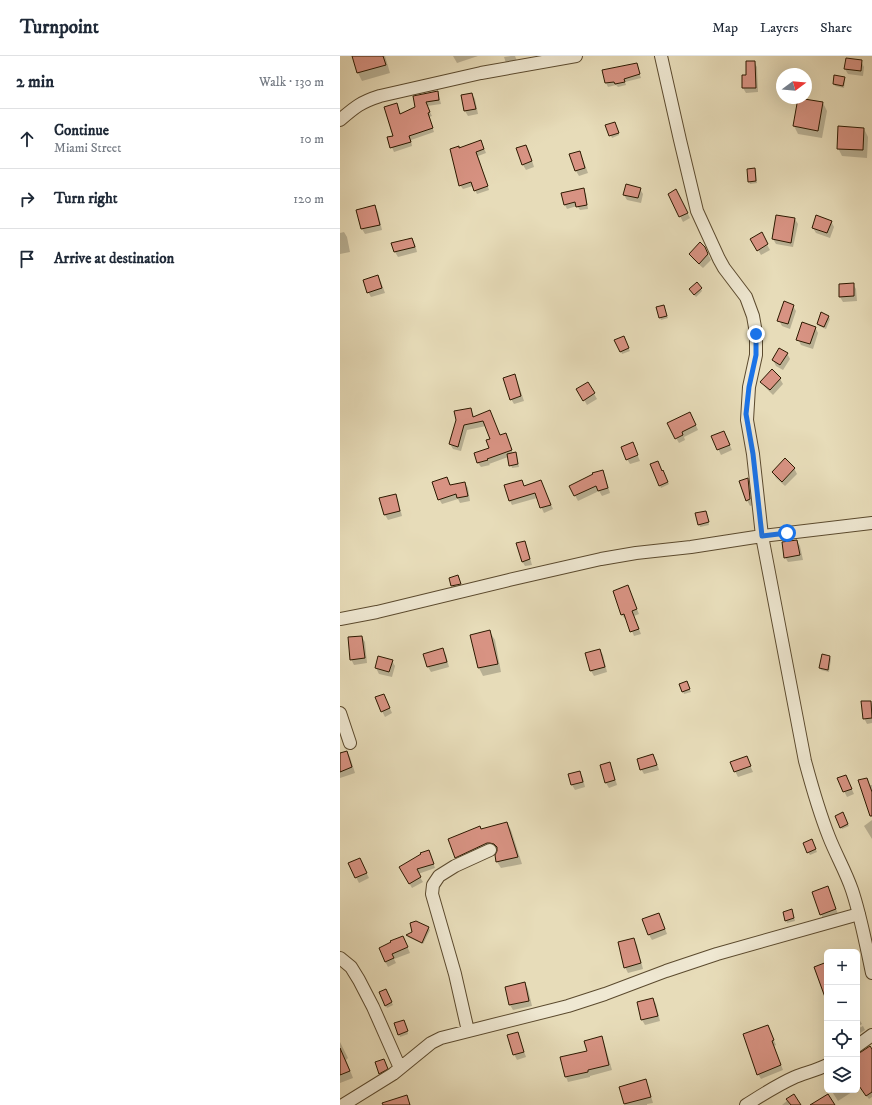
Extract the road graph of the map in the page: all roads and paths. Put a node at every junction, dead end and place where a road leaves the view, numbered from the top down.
1 (576, 56) edge
2 (661, 56) edge
3 (340, 120) edge
4 (872, 523) edge
5 (762, 536) junction
6 (340, 619) edge
7 (340, 713) edge
8 (350, 743) dead end
9 (490, 850) dead end
10 (859, 914) junction
11 (340, 958) edge
12 (872, 973) edge
13 (468, 1031) junction
14 (872, 1034) edge
15 (860, 1044) edge
16 (824, 1067) edge
17 (400, 1068) junction
18 (343, 1105) edge
19 (746, 1105) edge

1 - 3 street
2 - 5 street
4 - 5 street
5 - 6 street
5 - 10 street
7 - 8 street
9 - 13 street
10 - 12 street
10 - 13 street
11 - 17 street
13 - 17 street
14 - 15 street
16 - 19 street
17 - 18 street

